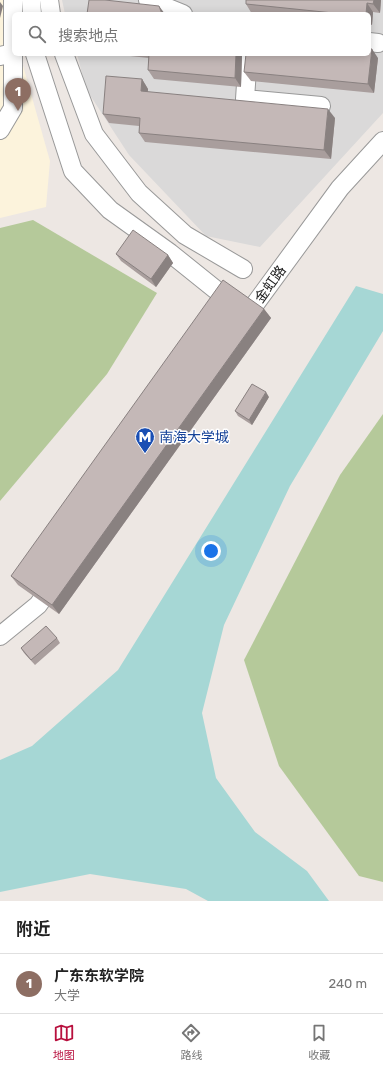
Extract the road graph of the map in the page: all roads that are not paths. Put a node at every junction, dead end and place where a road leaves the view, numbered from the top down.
1 (13, 0) edge
2 (31, 0) edge
3 (49, 0) edge
4 (148, 0) edge
5 (32, 12) edge
6 (51, 12) edge
7 (178, 12) edge
8 (7, 55) edge
9 (36, 56) edge
10 (65, 56) edge
11 (248, 56) edge
12 (321, 106) dead end
13 (0, 130) edge
14 (383, 141) edge
15 (244, 269) dead end
16 (248, 315) junction
17 (234, 334) edge
18 (66, 566) edge
19 (0, 636) edge

1 - 8 street
2 - 5 street
3 - 6 street
4 - 7 street
8 - 13 street
9 - 16 street
10 - 15 street
11 - 12 street
14 - 16 street, 金虹路
16 - 17 street, 金虹路
18 - 19 street

